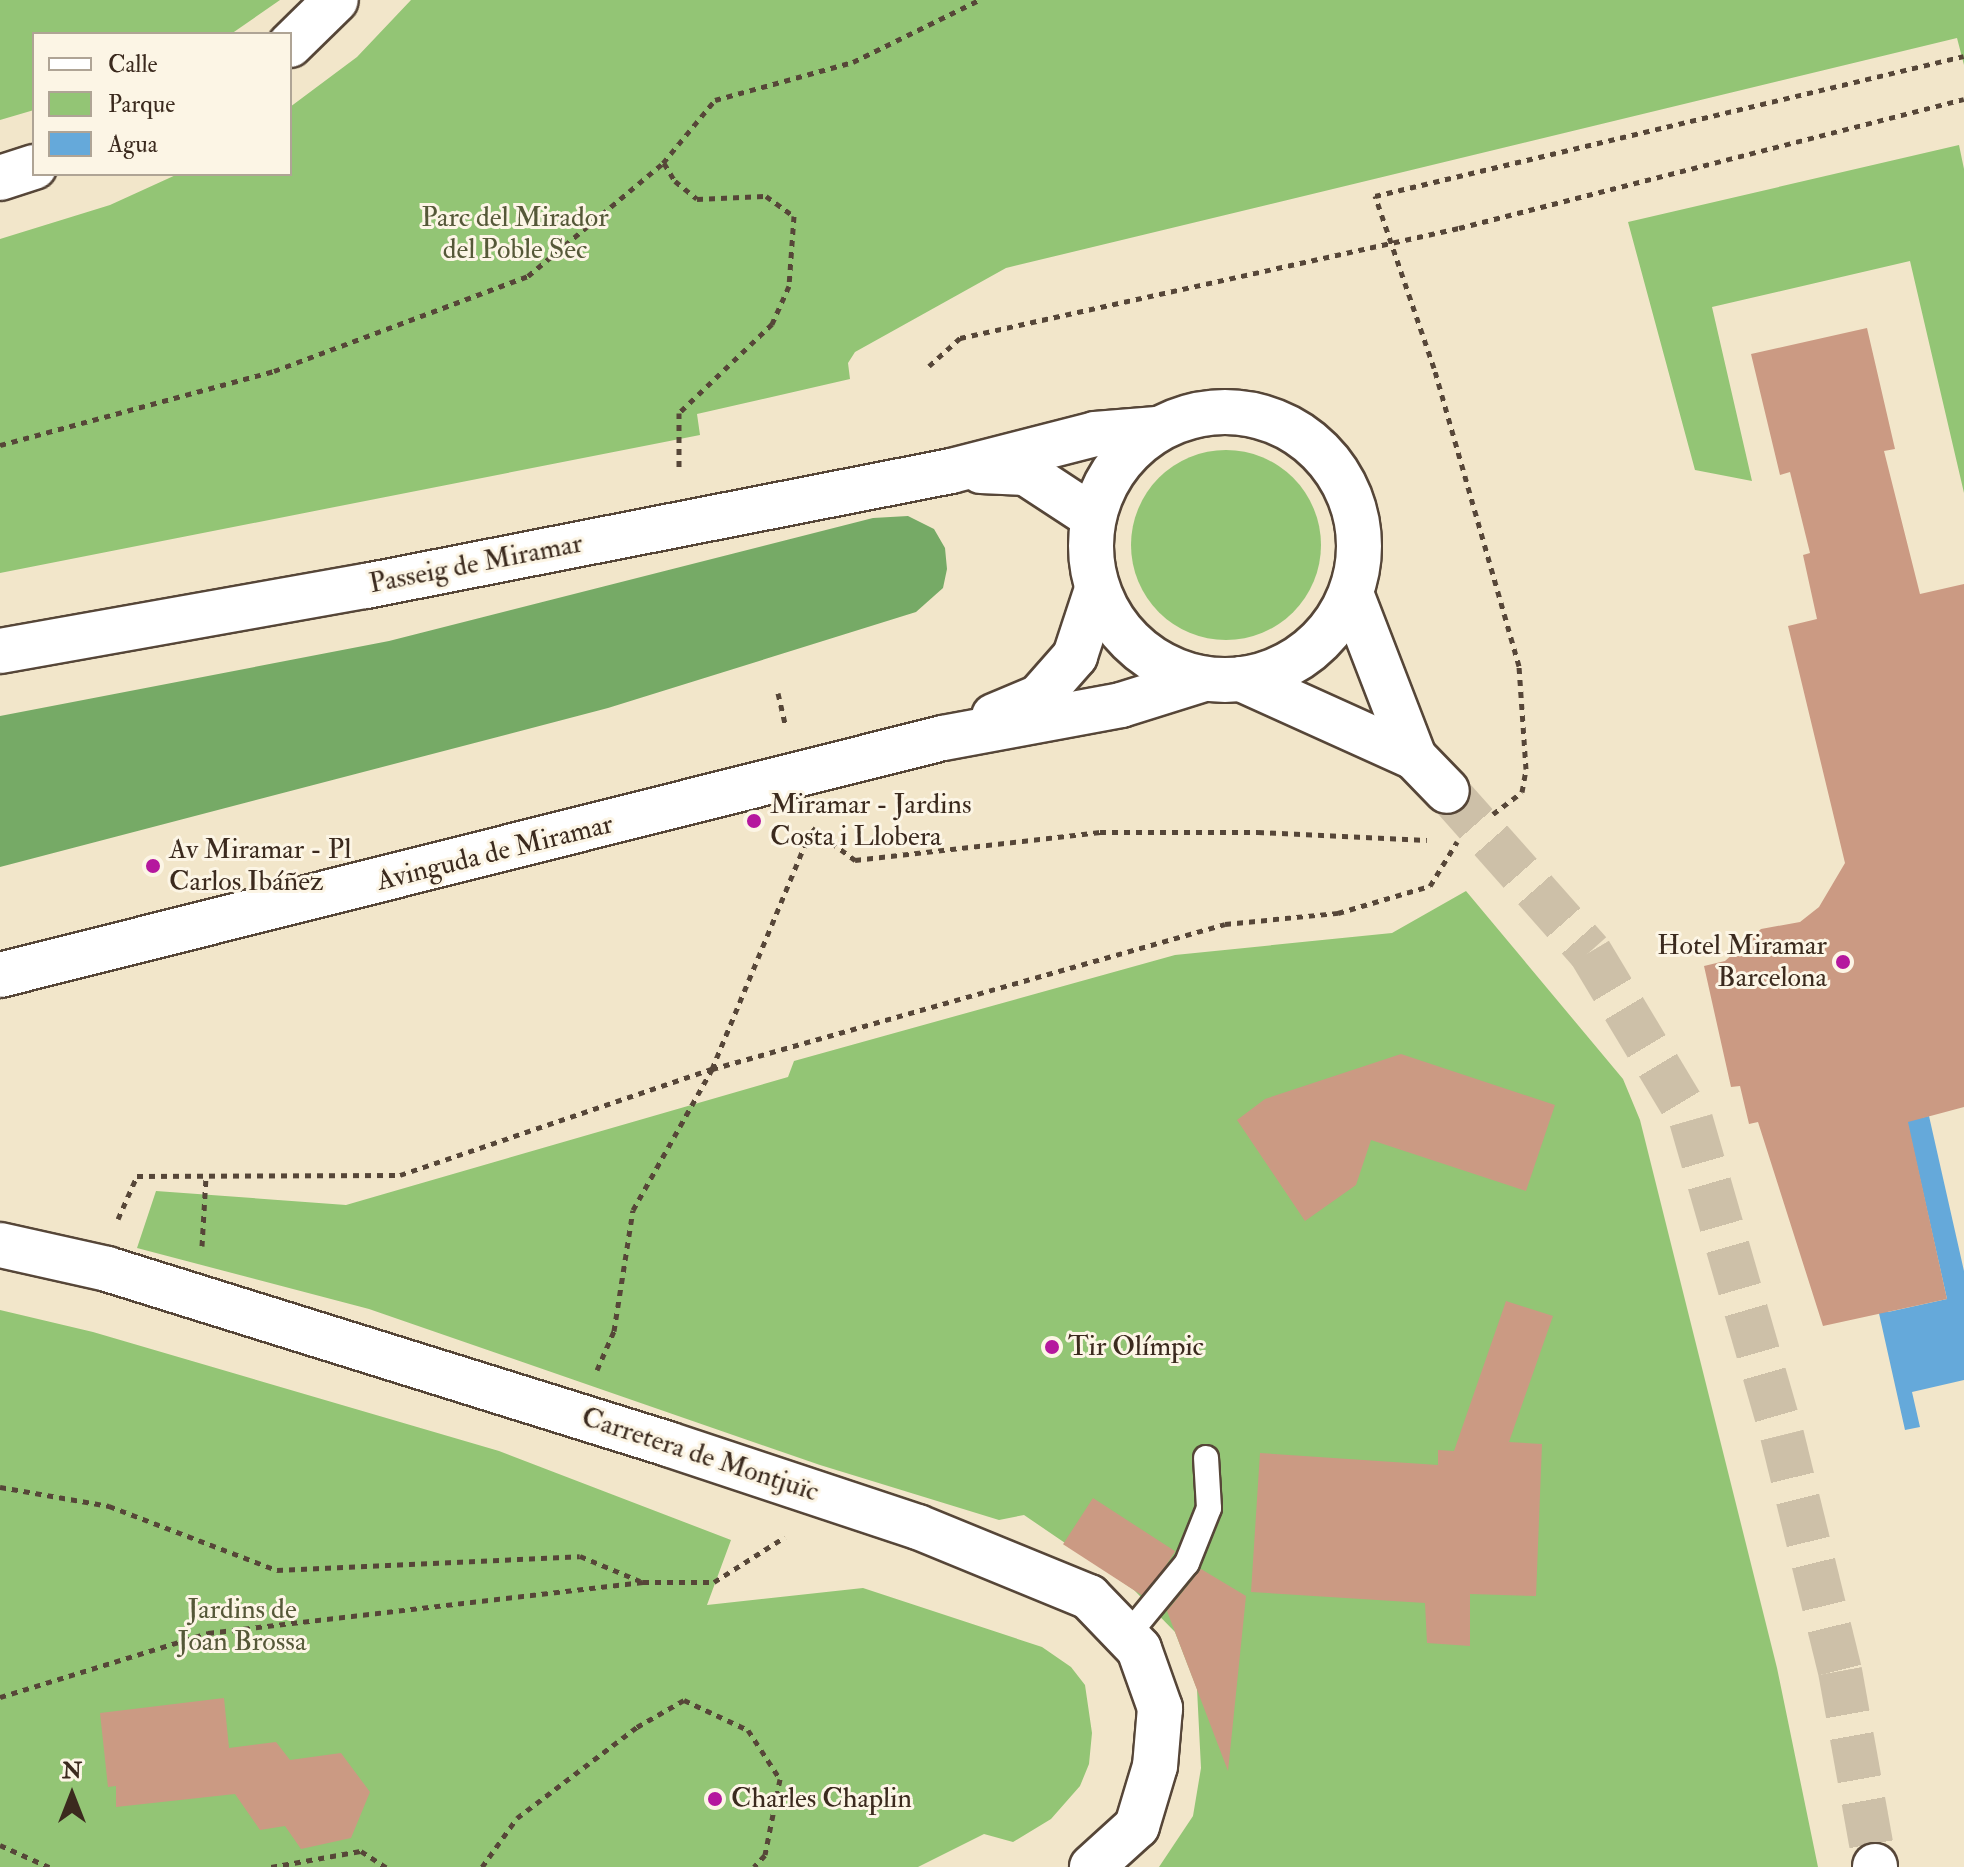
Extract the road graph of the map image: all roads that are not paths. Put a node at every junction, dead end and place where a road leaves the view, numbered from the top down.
1 (336, 0) edge
2 (292, 43) edge
3 (32, 168) edge
4 (0, 178) edge
5 (1157, 429) junction
6 (951, 471) junction
7 (1093, 517) junction
8 (1097, 589) junction
9 (1352, 596) junction
10 (0, 651) edge
11 (1222, 679) junction
12 (943, 738) junction
13 (1414, 757) junction
14 (1447, 791) tunnel mouth
15 (0, 975) edge
16 (0, 1245) edge
17 (1206, 1458) dead end
18 (1127, 1636) junction
19 (1092, 1867) edge

1 - 2 street
3 - 4 street
5 - 6 street, Passeig de Miramar
5 - 7 street
5 - 9 street
6 - 7 street, Passeig de Miramar
6 - 10 street, Passeig de Miramar
7 - 8 street
8 - 11 street
8 - 12 street, Avinguda de Miramar
9 - 11 street
9 - 13 street
11 - 12 street, Avinguda de Miramar
11 - 13 street
12 - 15 street, Avinguda de Miramar
13 - 14 street
16 - 18 street, Carretera de Montjuïc
17 - 18 lane
18 - 19 street, Carretera de Montjuïc

